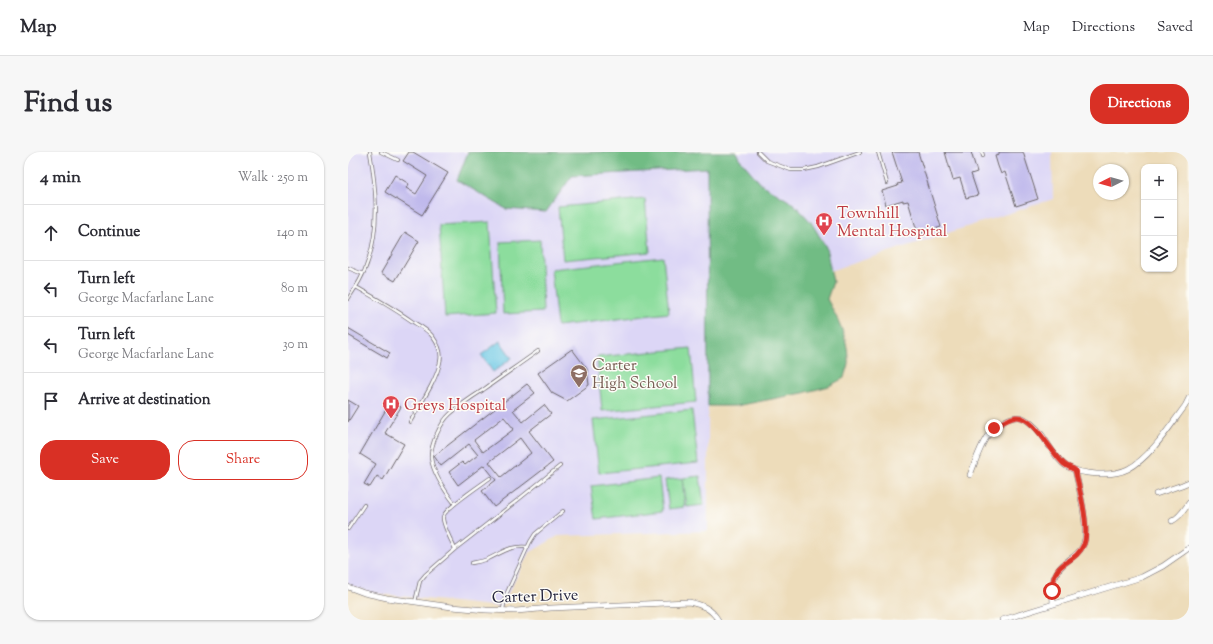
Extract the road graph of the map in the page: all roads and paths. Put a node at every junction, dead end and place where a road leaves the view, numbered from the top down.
1 (370, 152) edge
2 (381, 152) edge
3 (758, 152) edge
4 (860, 152) edge
5 (878, 152) edge
6 (982, 152) edge
7 (983, 156) dead end
8 (398, 160) dead end
9 (887, 183) dead end
10 (348, 268) edge
11 (363, 274) junction
12 (356, 287) junction
13 (348, 299) edge
14 (538, 351) dead end
15 (1189, 398) edge
16 (410, 422) dead end
17 (560, 466) dead end
18 (1075, 470) junction
19 (970, 474) dead end
20 (490, 478) dead end
21 (1189, 482) edge
22 (1156, 494) dead end
23 (1189, 503) edge
24 (455, 504) junction
25 (364, 505) dead end
26 (563, 511) dead end
27 (1172, 521) dead end
28 (348, 529) edge
29 (528, 547) junction
30 (1189, 548) edge
31 (455, 549) junction
32 (472, 563) dead end
33 (348, 588) edge
34 (415, 602) junction
35 (1054, 604) junction
36 (502, 611) junction
37 (718, 620) edge
38 (1002, 620) edge

1 - 11 lane
2 - 8 lane
3 - 4 lane
5 - 9 lane
6 - 7 lane
10 - 11 lane
11 - 12 lane
12 - 13 lane
12 - 16 lane
14 - 24 lane
15 - 18 street
17 - 31 lane
18 - 19 street
18 - 35 street
20 - 24 lane
21 - 22 street
23 - 27 street
24 - 31 lane
25 - 28 lane
26 - 29 lane
29 - 32 lane
29 - 36 lane
30 - 35 street
31 - 34 lane
33 - 34 street, Carter Drive
34 - 36 street, Carter Drive
35 - 38 street
36 - 37 street, Carter Drive

